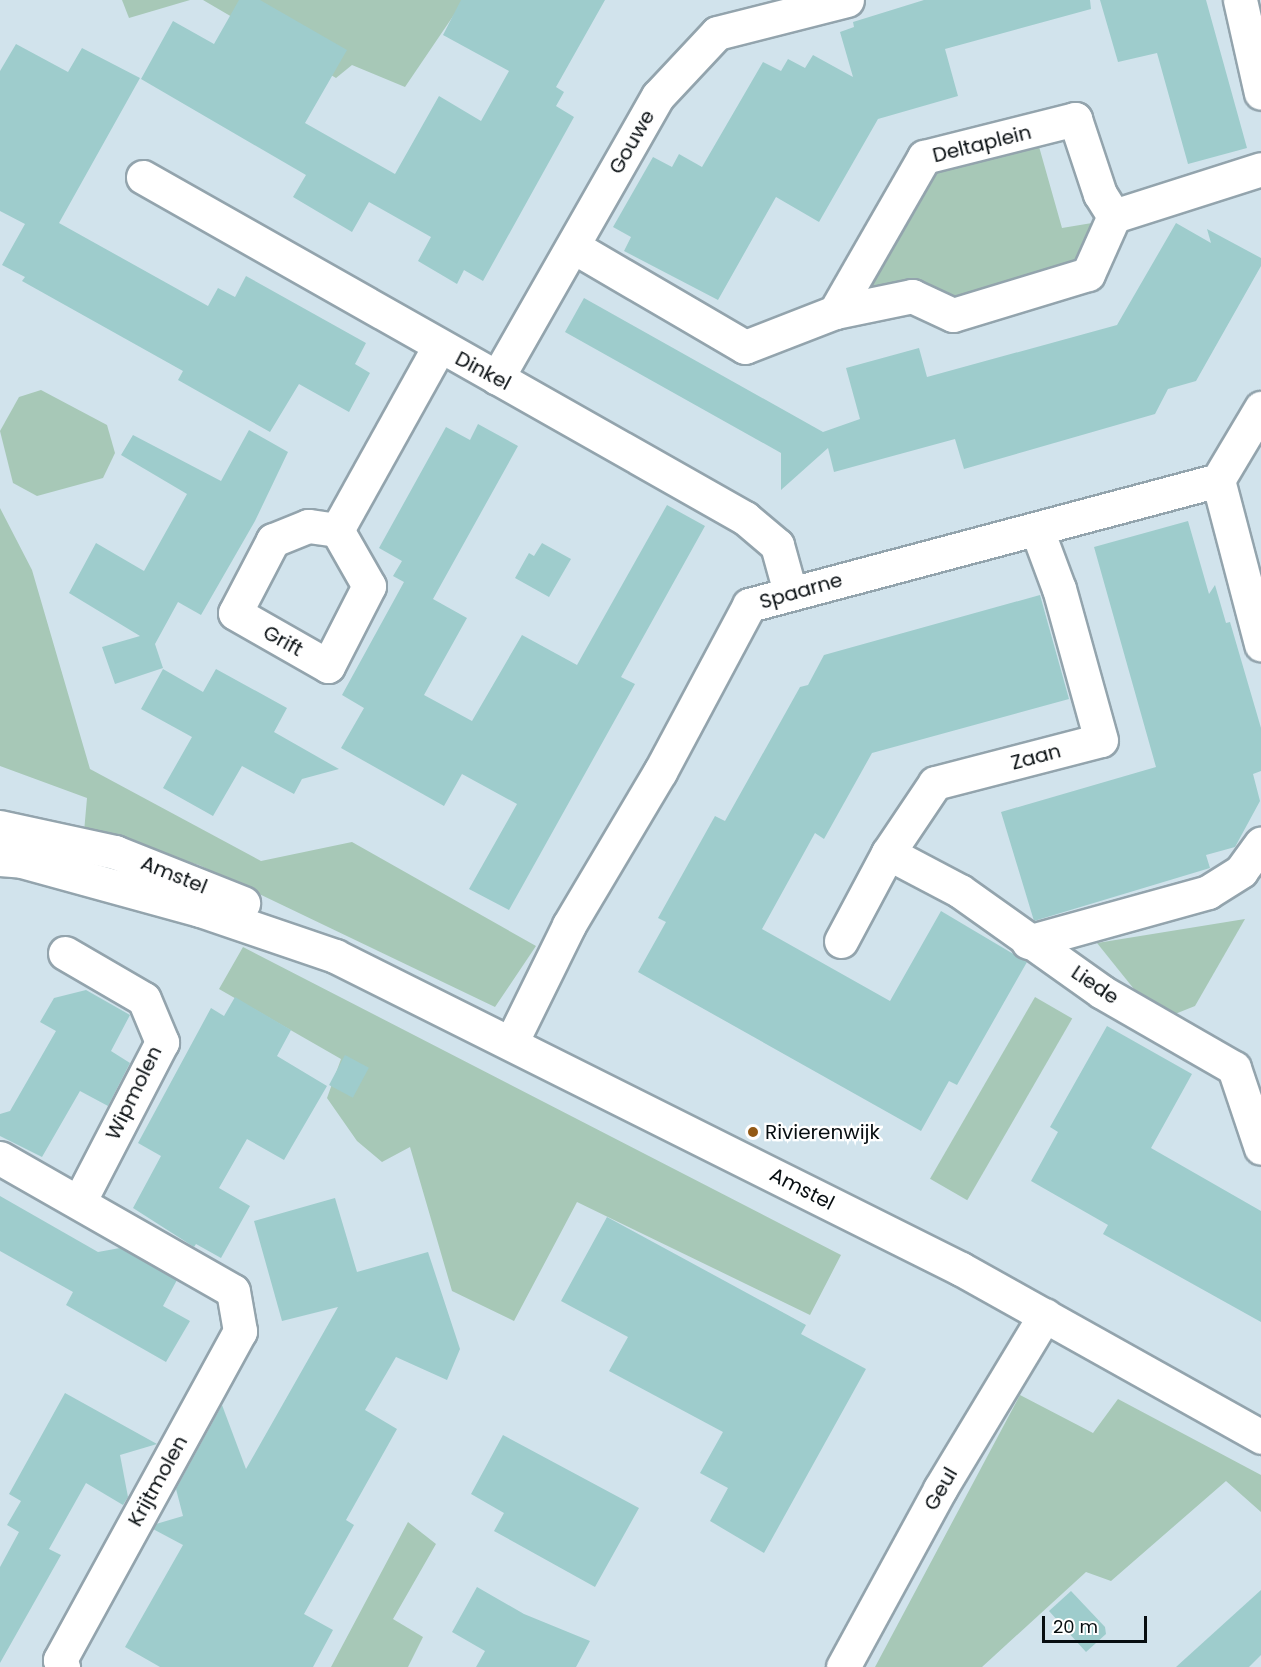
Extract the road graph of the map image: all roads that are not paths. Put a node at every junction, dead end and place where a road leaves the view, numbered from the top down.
1 (1240, 0) edge
2 (832, 5) edge
3 (1261, 93) edge
4 (1261, 169) edge
5 (143, 177) dead end
6 (1114, 216) junction
7 (574, 247) junction
8 (835, 312) junction
9 (438, 347) junction
10 (497, 378) junction
11 (1261, 408) edge
12 (1218, 480) junction
13 (337, 530) dead end
14 (1036, 530) junction
15 (790, 592) junction
16 (1261, 644) edge
17 (0, 827) edge
18 (1261, 843) edge
19 (888, 853) junction
20 (0, 859) edge
21 (841, 941) dead end
22 (1028, 942) junction
23 (65, 953) dead end
24 (334, 956) junction
25 (512, 1041) junction
26 (1261, 1149) edge
27 (0, 1158) edge
28 (79, 1202) junction
29 (1045, 1315) junction
30 (1258, 1427) edge
31 (63, 1667) edge
32 (843, 1667) edge

1 - 3 street
2 - 7 street, Gouwe
4 - 6 street
5 - 9 street, Dinkel
6 - 8 street
6 - 8 street, Deltaplein
7 - 8 street
7 - 10 street, Gouwe
9 - 10 street, Dinkel
9 - 13 street
10 - 15 street, Dinkel
11 - 12 street
12 - 14 street, Spaarne
12 - 16 street
14 - 15 street, Spaarne
14 - 19 street, Zaan
15 - 25 street, Spaarne
17 - 24 street, Amstel
18 - 22 street
19 - 21 street, Zaan
19 - 22 street, Liede
20 - 24 street, Amstel
22 - 26 street, Liede
23 - 28 street, Wipmolen
24 - 25 street, Amstel
25 - 29 street, Amstel
27 - 28 street
28 - 31 street, Krijtmolen
29 - 30 street, Amstel
29 - 32 street, Geul

